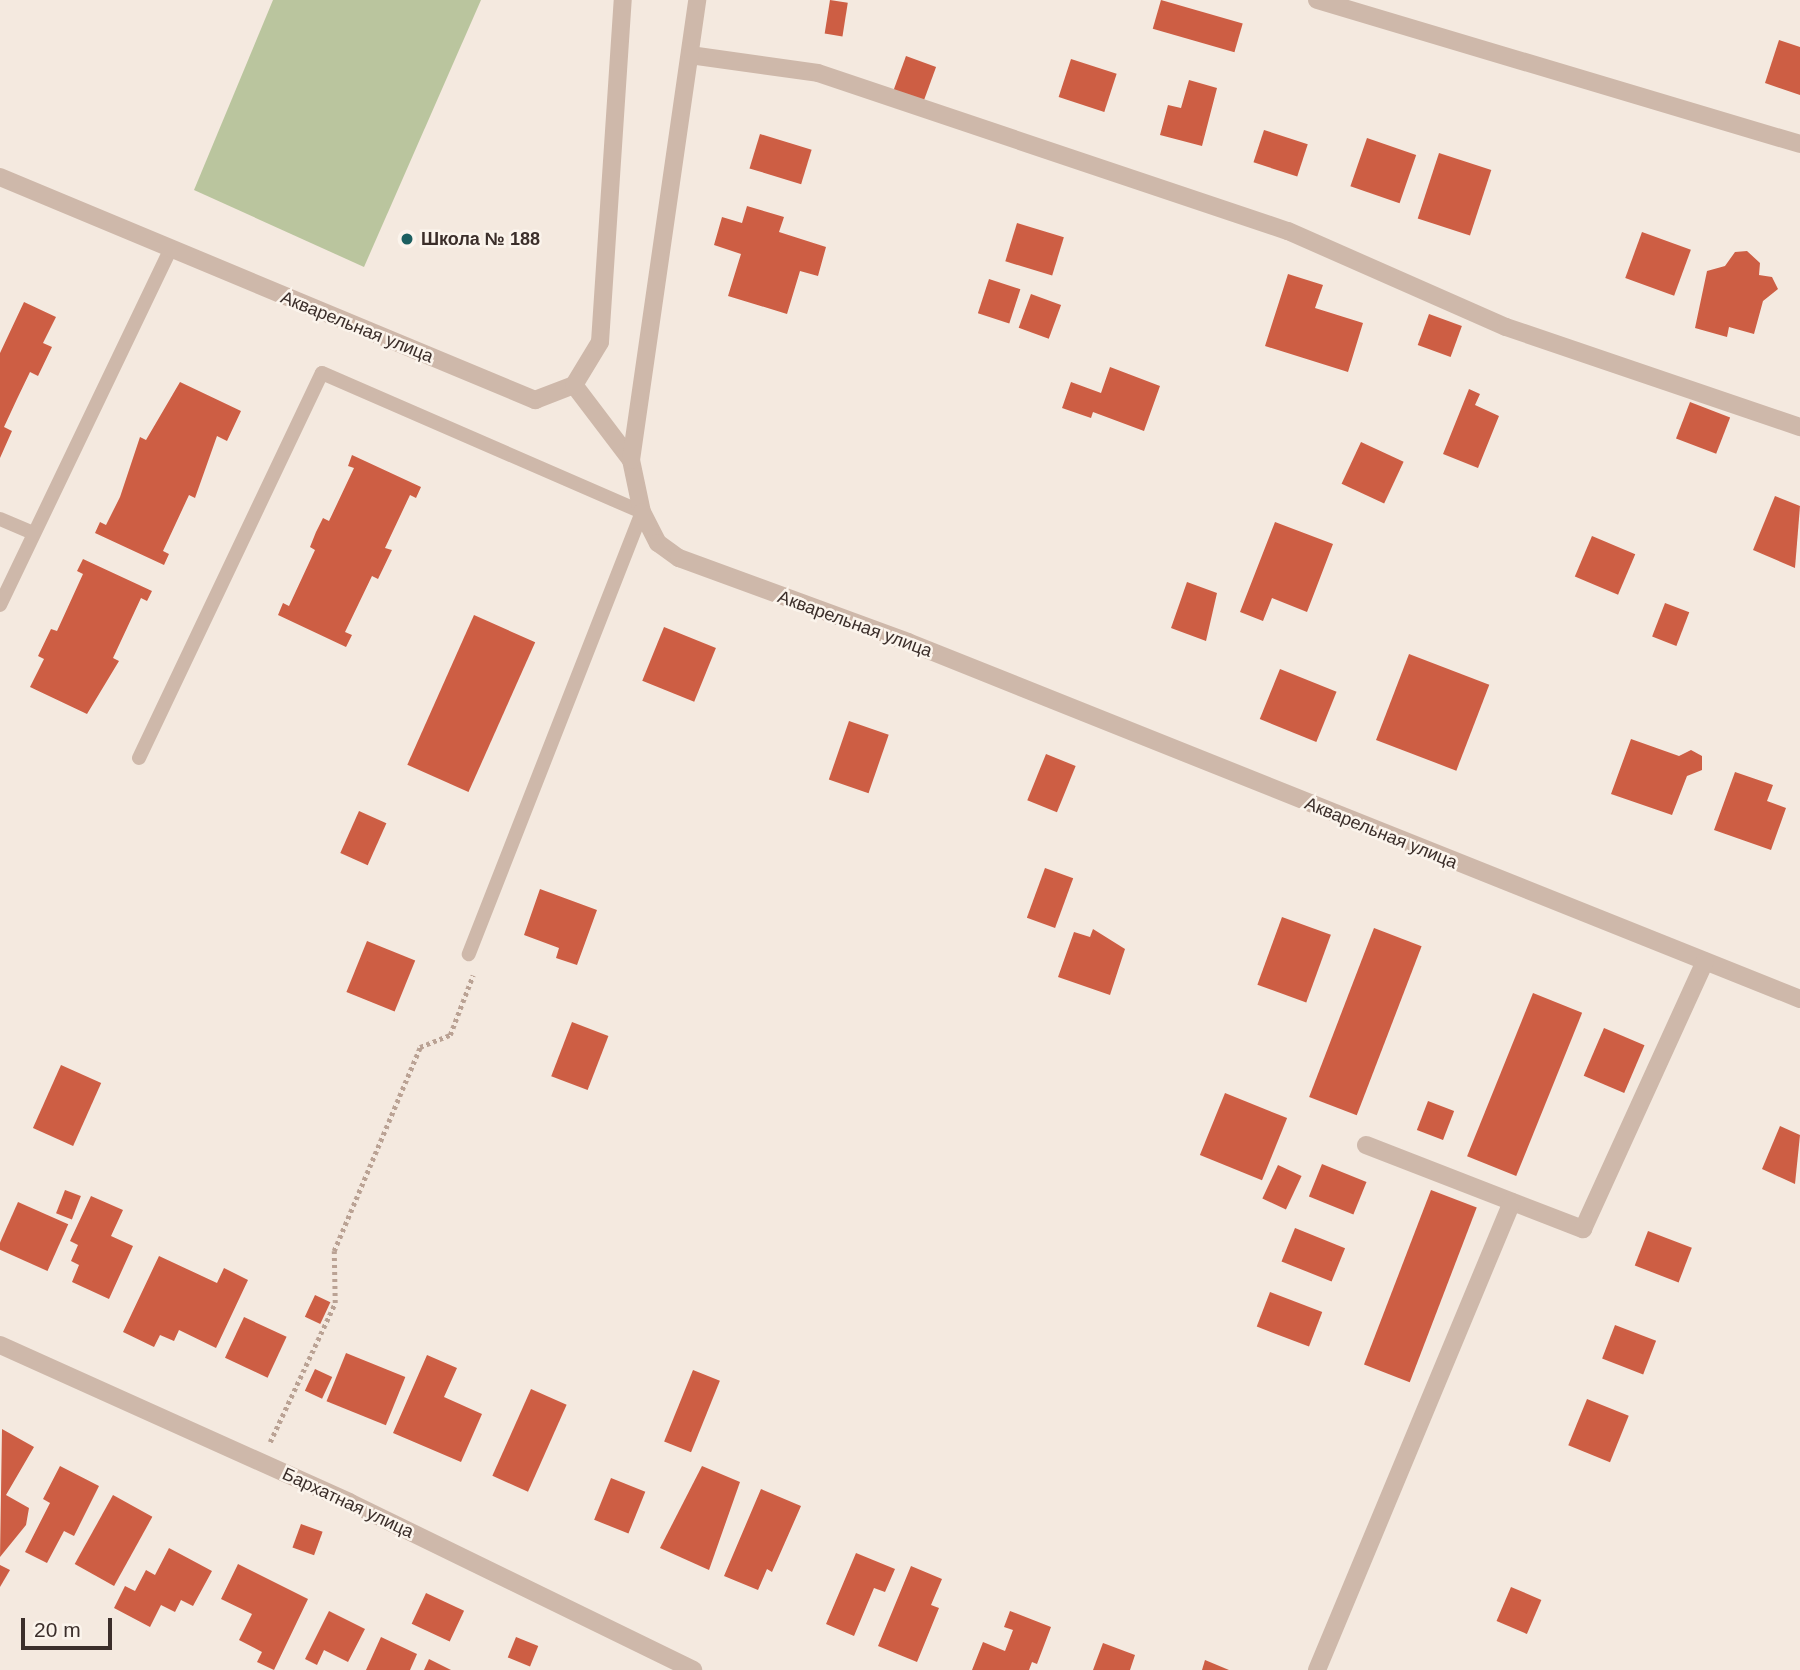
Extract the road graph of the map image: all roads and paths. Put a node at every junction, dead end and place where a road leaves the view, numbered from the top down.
1 (623, 0) edge
2 (696, 0) edge
3 (1317, 0) edge
4 (690, 55) junction
5 (1800, 144) edge
6 (0, 177) edge
7 (170, 250) junction
8 (574, 385) junction
9 (1800, 427) edge
10 (631, 460) junction
11 (642, 512) junction
12 (0, 519) edge
13 (33, 533) junction
14 (0, 605) edge
15 (139, 758) dead end
16 (469, 954) joint
17 (1705, 961) junction
18 (1800, 999) edge
19 (1366, 1145) dead end
20 (1513, 1202) junction
21 (0, 1345) edge
22 (261, 1463) junction
23 (693, 1670) edge
24 (1317, 1670) edge

1 - 8 street
2 - 4 street
3 - 5 street
4 - 9 street
4 - 10 street
6 - 7 street, Акварельная улица
7 - 8 street, Акварельная улица
7 - 13 lane
8 - 10 street, Акварельная улица
10 - 11 street, Акварельная улица
11 - 15 lane
11 - 16 lane
11 - 17 street, Акварельная улица
12 - 13 lane
13 - 14 lane
16 - 22 path
17 - 18 street, Акварельная улица
17 - 20 street
19 - 20 street
20 - 24 street
21 - 22 street, Бархатная улица
22 - 23 street, Бархатная улица

